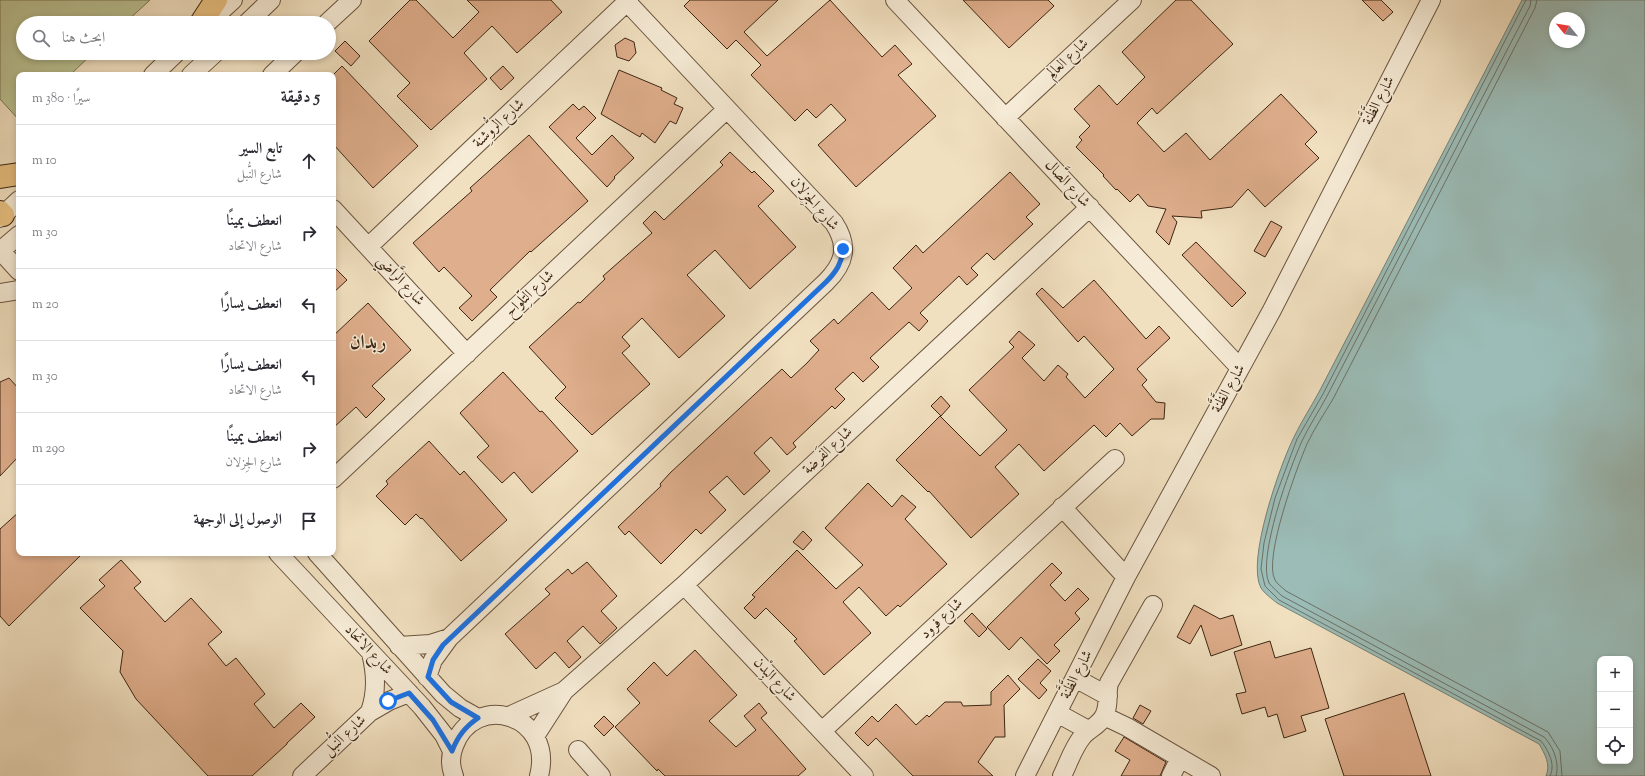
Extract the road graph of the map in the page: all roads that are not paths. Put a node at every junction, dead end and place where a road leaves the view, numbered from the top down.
1 (216, 0) edge
2 (233, 0) edge
3 (271, 0) edge
4 (352, 0) edge
5 (895, 0) edge
6 (1132, 0) edge
7 (1431, 0) edge
8 (628, 1) edge
9 (206, 16) edge
10 (216, 16) edge
11 (254, 16) edge
12 (335, 16) edge
13 (169, 60) edge
14 (207, 60) edge
15 (288, 60) edge
16 (156, 72) edge
17 (194, 72) edge
18 (275, 72) edge
19 (727, 110) junction
20 (1005, 118) junction
21 (16, 174) edge
22 (0, 177) edge
23 (16, 202) edge
24 (1090, 207) junction
25 (336, 212) edge
26 (1, 215) edge
27 (16, 231) edge
28 (16, 237) edge
29 (368, 247) junction
30 (0, 250) edge
31 (16, 268) edge
32 (16, 290) edge
33 (0, 293) edge
34 (467, 354) junction
35 (1240, 368) junction
36 (1114, 459) dead end
37 (336, 476) edge
38 (1062, 507) junction
39 (281, 556) edge
40 (320, 556) edge
41 (1126, 577) junction
42 (684, 585) junction
43 (1152, 605) dead end
44 (449, 638) junction
45 (399, 646) junction
46 (371, 653) junction
47 (428, 677) junction
48 (1075, 678) junction
49 (564, 691) junction
50 (409, 693) junction
51 (1108, 696) junction
52 (370, 712) junction
53 (1057, 713) junction
54 (509, 716) junction
55 (1104, 716) junction
56 (478, 718) junction
57 (1088, 730) junction
58 (822, 731) junction
59 (535, 736) junction
60 (578, 750) dead end
61 (1180, 758) junction
62 (451, 766) edge
63 (302, 776) edge
64 (539, 776) edge
65 (601, 776) edge
66 (864, 776) edge
67 (1025, 776) edge
68 (1062, 776) edge
69 (1171, 776) edge
70 (1211, 776) edge

1 - 9 main road
2 - 10 street
3 - 11 street
4 - 12 street
5 - 20 street, شارع الصَّال
6 - 20 street, شارع العالِم
7 - 35 street, شارع الظَّنَّة
8 - 19 street, شارع الجِزلان
8 - 29 street, شارع الرُّوشِنة
13 - 16 street
14 - 17 street
15 - 18 street
19 - 34 street, شارع التِّلواح
19 - 44 street, شارع الجِزلان
20 - 24 street, شارع الصَّال
21 - 22 main road
23 - 26 street
24 - 35 street, شارع الصَّال
24 - 42 street, شارع الفَرضة
25 - 29 street, شارع الرَّاضي
26 - 27 street
28 - 30 street
29 - 34 street, شارع الرَّاضي
30 - 31 street
32 - 33 street
34 - 37 street, شارع التِّلواح
35 - 41 street, شارع الظَّنَّة
36 - 38 street, شارع فرود
38 - 41 street
38 - 58 street, شارع فرود
39 - 46 street, شارع الاتحاد
40 - 45 street, شارع الاتحاد
41 - 48 street, شارع الظَّنَّة
42 - 49 street, شارع الفَرضة
42 - 58 street, شارع البِدْن
43 - 51 street
44 - 45 street, شارع الجِزلان
44 - 47 street, شارع الجِزلان
45 - 47 street, شارع الاتحاد
46 - 50 street, شارع الاتحاد
46 - 52 street, شارع النُّبل
47 - 56 street, شارع الاتحاد
48 - 51 street
48 - 53 street, شارع الظَّنَّة
49 - 54 street, شارع الفَرضة
49 - 59 street, شارع الفَرضة
50 - 52 street, شارع النُّبل
50 - 62 street, شارع الاتحاد
51 - 55 street
52 - 63 street, شارع النُّبل
53 - 57 street
53 - 67 street, شارع الظَّنَّة
54 - 56 street
54 - 59 street
55 - 57 street
55 - 61 street
56 - 62 street
57 - 68 street
58 - 66 street, شارع البِدْن
59 - 64 street
60 - 65 street
61 - 69 street
61 - 70 street

